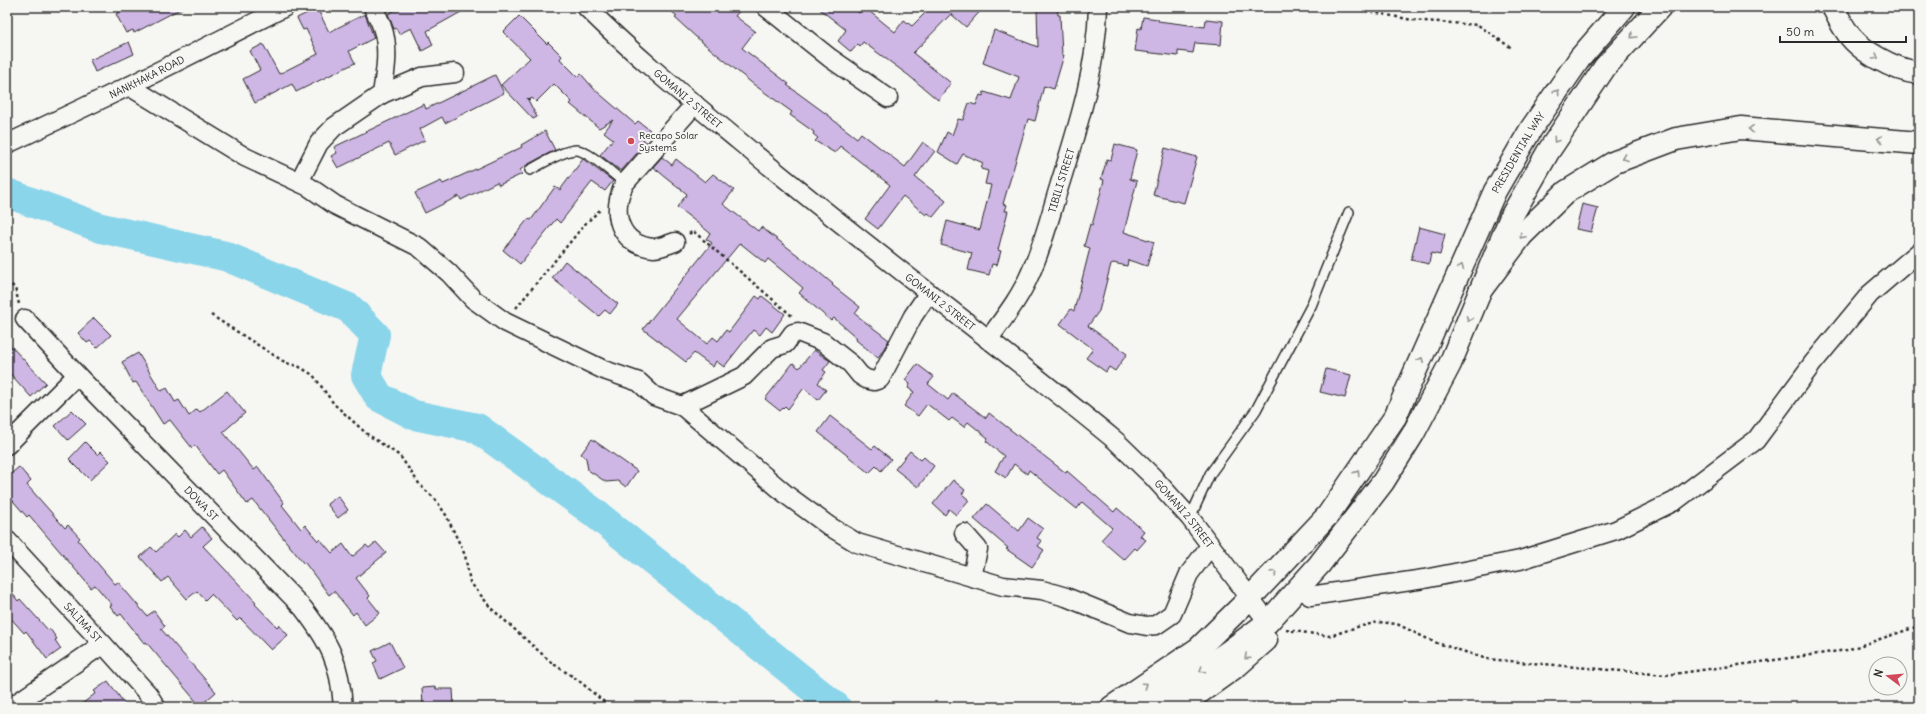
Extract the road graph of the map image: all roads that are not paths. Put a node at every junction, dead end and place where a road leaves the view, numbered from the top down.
1 (285, 7) edge
2 (373, 7) edge
3 (586, 7) edge
4 (766, 7) edge
5 (1098, 7) edge
6 (1624, 7) edge
7 (1660, 7) edge
8 (1833, 7) edge
9 (455, 73) dead end
10 (1919, 73) edge
11 (130, 86) junction
12 (382, 94) junction
13 (888, 98) dead end
14 (695, 104) junction
15 (1919, 143) edge
16 (7, 144) edge
17 (530, 170) dead end
18 (299, 182) junction
19 (622, 188) junction
20 (1349, 212) dead end
21 (675, 242) road end
22 (1919, 252) edge
23 (1480, 291) junction
24 (928, 294) junction
25 (25, 319) road end
26 (988, 340) junction
27 (1450, 364) junction
28 (76, 375) junction
29 (682, 406) junction
30 (7, 445) edge
31 (1190, 518) junction
32 (964, 533) dead end
33 (7, 540) edge
34 (1210, 546) junction
35 (972, 577) junction
36 (1310, 596) junction
37 (1250, 598) junction
38 (1273, 626) junction
39 (103, 644) junction
40 (11, 707) edge
41 (156, 707) edge
42 (343, 707) edge
43 (1112, 707) edge
44 (1149, 707) edge
45 (1179, 707) edge

1 - 11 street, NANKHAKA ROAD
2 - 12 street
3 - 14 street, GOMANI 2 STREET
4 - 13 street
5 - 26 street, TIBILI STREET
37 -> 6 main road, PRESIDENTIAL WAY
7 -> 23 main road
8 -> 10 main road
9 - 12 street
11 - 16 street, NANKHAKA ROAD
11 - 18 street
12 - 18 street
14 - 19 street
14 - 24 street, GOMANI 2 STREET
15 -> 23 main road
17 - 19 lane
18 - 29 street
19 - 21 street
20 - 31 lane
22 - 36 street
23 -> 27 main road
24 - 26 street, GOMANI 2 STREET
24 - 29 street
25 - 28 street, DOWA ST
26 - 31 street, GOMANI 2 STREET
27 - 36 main road
27 - 38 main road
28 - 30 street
28 - 42 street, DOWA ST
29 - 35 street
31 - 34 street, GOMANI 2 STREET
32 - 35 street
33 - 39 street, SALIMA ST
34 - 35 street
34 - 37 street, GOMANI 2 STREET
36 - 38 main road
37 - 38 street, GOMANI 2 STREET
43 -> 37 main road, PRESIDENTIAL WAY
38 -> 44 main road
38 -> 45 main road
39 - 40 street
39 - 41 street, SALIMA ST

